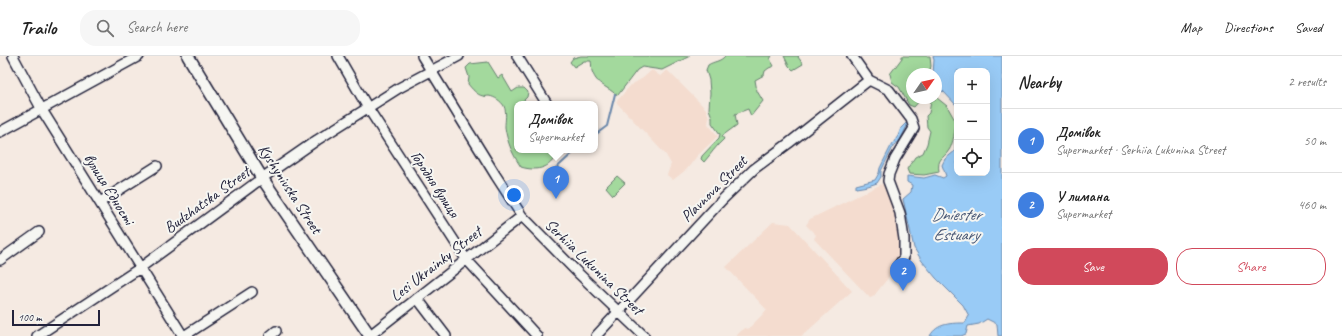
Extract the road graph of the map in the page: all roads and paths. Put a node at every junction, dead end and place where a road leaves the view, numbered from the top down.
1 (13, 56) edge
2 (138, 56) edge
3 (188, 56) edge
4 (338, 56) edge
5 (422, 56) edge
6 (459, 56) edge
7 (516, 56) edge
8 (852, 56) edge
9 (431, 70) junction
10 (868, 80) junction
11 (545, 101) edge
12 (368, 108) junction
13 (42, 110) junction
14 (0, 132) edge
15 (157, 166) dead end
16 (262, 178) junction
17 (100, 202) junction
18 (522, 216) junction
19 (39, 232) dead end
20 (0, 257) edge
21 (466, 260) junction
22 (140, 268) junction
23 (896, 269) dead end
24 (252, 292) dead end
25 (417, 298) junction
26 (618, 311) junction
27 (37, 336) edge
28 (184, 336) edge
29 (370, 336) edge
30 (446, 336) edge
31 (538, 336) edge
32 (596, 336) edge
33 (644, 336) edge

1 - 13 street, вулиця Єдності
2 - 13 street
3 - 16 main road, Kyshynivska Street
4 - 12 street, Городня вулиця
5 - 9 street, Serhiia Lukunina Street
6 - 9 street, Budzhatska Street
7 - 11 street
8 - 10 street
9 - 12 street, Budzhatska Street
9 - 18 street, Serhiia Lukunina Street
10 - 23 street
10 - 26 street, Plavnova Street
12 - 16 street, Budzhatska Street
12 - 21 street, Городня вулиця
13 - 14 street
13 - 17 street, вулиця Єдності
15 - 17 street
16 - 22 street, Budzhatska Street
16 - 29 main road, Kyshynivska Street
17 - 22 street, вулиця Єдності
18 - 21 street, Lesi Ukrainky Street
18 - 26 street, Serhiia Lukunina Street
19 - 20 street
21 - 25 street, Lesi Ukrainky Street
21 - 31 street, Городня вулиця
22 - 27 street, Budzhatska Street
22 - 28 street, вулиця Єдності
24 - 28 street
25 - 29 street, Lesi Ukrainky Street
25 - 30 street
26 - 32 street, Plavnova Street
26 - 33 street, Serhiia Lukunina Street

